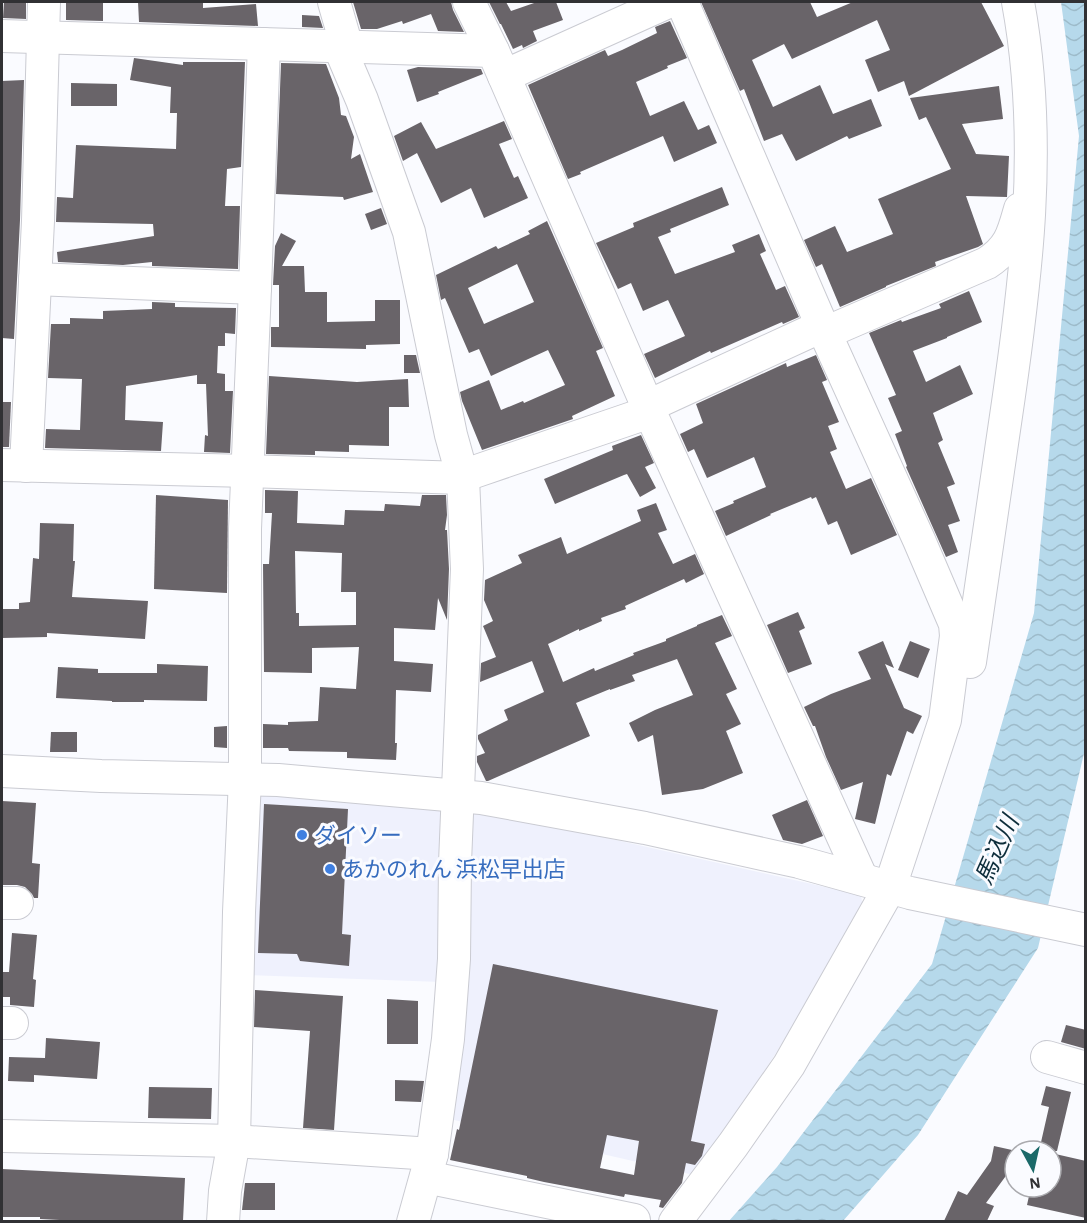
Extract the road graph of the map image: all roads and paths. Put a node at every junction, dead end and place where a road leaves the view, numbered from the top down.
1 (44, 2) edge
2 (334, 2) edge
3 (469, 2) edge
4 (668, 2) edge
5 (682, 2) edge
6 (1018, 2) edge
7 (2, 36) edge
8 (42, 36) junction
9 (264, 44) junction
10 (343, 47) junction
11 (498, 64) junction
12 (1031, 191) junction
13 (35, 279) junction
14 (255, 288) junction
15 (824, 330) junction
16 (650, 412) junction
17 (14, 466) edge
18 (249, 471) junction
19 (462, 475) junction
20 (2, 771) edge
21 (244, 779) junction
22 (921, 795) junction
23 (458, 796) junction
24 (887, 886) junction
25 (1086, 930) edge
26 (1047, 1057) dead end
27 (1086, 1068) edge
28 (2, 1136) edge
29 (234, 1141) junction
30 (429, 1166) junction
31 (634, 1220) dead end
32 (223, 1221) edge
33 (413, 1221) edge
34 (675, 1221) edge

1 - 8 street
2 - 10 street
3 - 11 street
4 - 11 street
5 - 15 street
6 - 12 street
7 - 8 street
8 - 9 street
8 - 13 street
9 - 10 street
9 - 14 street
10 - 11 street
10 - 19 street
11 - 16 street
12 - 15 street
12 - 22 street
13 - 14 street
13 - 17 street
14 - 18 street
15 - 16 street
15 - 22 street
16 - 19 street
16 - 24 street
17 - 18 street
18 - 19 street
18 - 21 street
19 - 23 street
20 - 21 street
21 - 23 street
21 - 29 street
22 - 24 street
23 - 24 street
23 - 30 street
24 - 25 street
24 - 34 street
26 - 27 street
28 - 29 street
29 - 30 street
29 - 32 street
30 - 31 street
30 - 33 street

